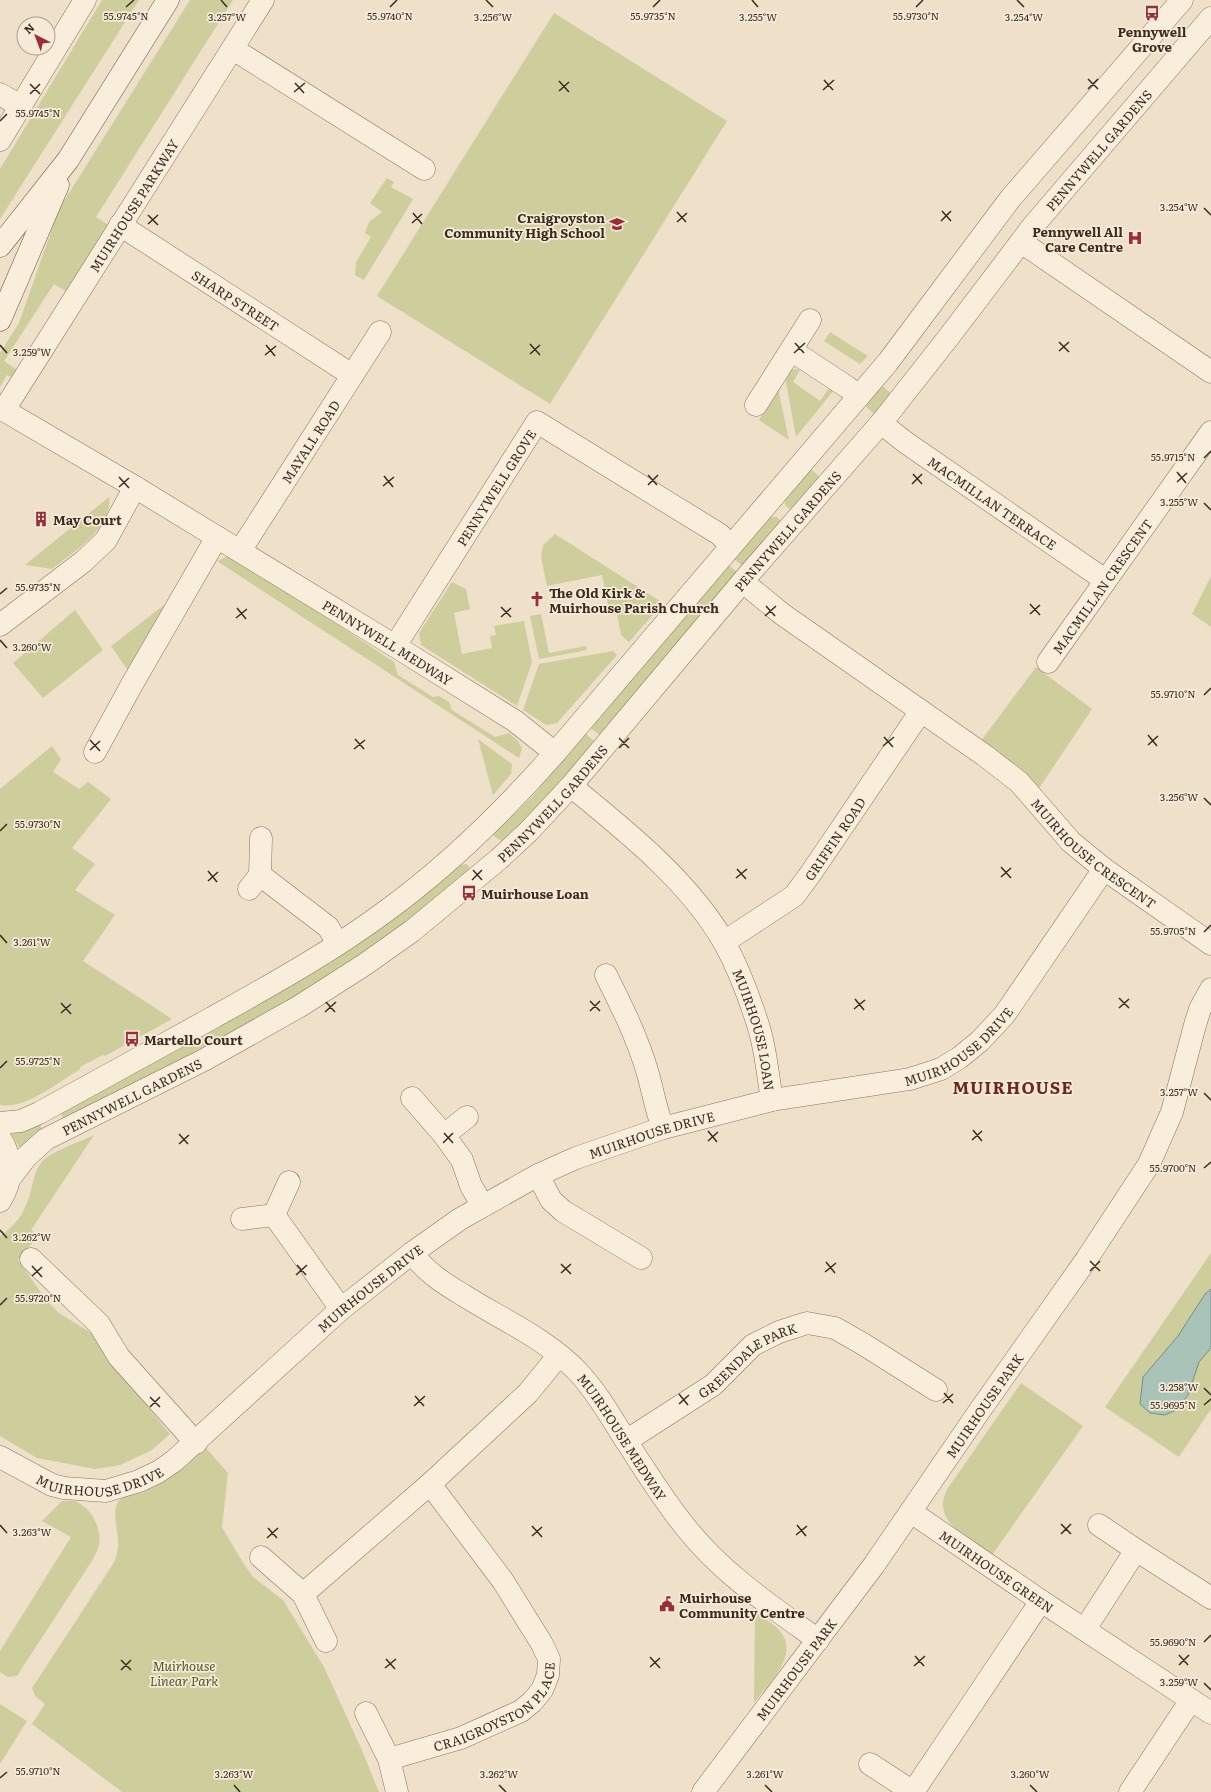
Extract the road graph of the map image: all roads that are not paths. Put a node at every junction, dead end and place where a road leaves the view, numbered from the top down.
1 (85, 0) edge
2 (168, 0) edge
3 (263, 0) edge
4 (1182, 0) edge
5 (1211, 18) edge
6 (233, 48) junction
7 (0, 94) edge
8 (20, 106) junction
9 (0, 140) edge
10 (68, 160) junction
11 (424, 169) dead end
12 (120, 226) junction
13 (1021, 242) junction
14 (0, 246) edge
15 (0, 320) edge
16 (810, 320) dead end
17 (380, 332) dead end
18 (792, 350) junction
19 (1211, 372) edge
20 (352, 375) junction
21 (859, 396) junction
22 (756, 405) dead end
23 (2, 409) edge
24 (882, 422) junction
25 (1211, 432) edge
26 (136, 487) junction
27 (770, 501) junction
28 (794, 522) junction
29 (217, 537) junction
30 (731, 545) junction
31 (240, 551) junction
32 (1105, 580) junction
33 (743, 582) junction
34 (0, 625) edge
35 (395, 646) junction
36 (1048, 662) dead end
37 (921, 711) junction
38 (95, 752) dead end
39 (555, 752) junction
40 (571, 786) junction
41 (476, 837) junction
42 (261, 838) dead end
43 (499, 859) junction
44 (1104, 869) junction
45 (724, 942) junction
46 (338, 944) junction
47 (1211, 944) edge
48 (606, 975) dead end
49 (1210, 993) edge
50 (412, 1098) dead end
51 (772, 1100) junction
52 (467, 1117) dead end
53 (0, 1123) edge
54 (663, 1128) junction
55 (444, 1135) junction
56 (0, 1138) edge
57 (538, 1175) junction
58 (10, 1178) junction
59 (289, 1182) dead end
60 (0, 1201) edge
61 (483, 1206) junction
62 (274, 1215) junction
63 (242, 1219) dead end
64 (412, 1253) junction
65 (641, 1258) dead end
66 (31, 1259) dead end
67 (341, 1309) junction
68 (559, 1355) junction
69 (936, 1390) dead end
70 (626, 1440) junction
71 (196, 1443) junction
72 (0, 1457) edge
73 (430, 1484) junction
74 (911, 1512) junction
75 (1099, 1526) dead end
76 (1136, 1550) junction
77 (261, 1557) dead end
78 (303, 1594) junction
79 (1211, 1598) edge
80 (1041, 1601) junction
81 (1084, 1629) junction
82 (818, 1640) junction
83 (326, 1641) dead end
84 (1191, 1700) junction
85 (366, 1713) dead end
86 (1211, 1713) edge
87 (389, 1759) junction
88 (870, 1764) dead end
89 (397, 1792) edge
90 (703, 1792) edge
91 (913, 1792) edge
92 (1130, 1792) edge

1 - 8 street
2 - 10 street
3 - 6 street, MUIRHOUSE PARKWAY
4 - 21 street, PENNYWELL GARDENS
5 - 13 street, PENNYWELL GARDENS
6 - 11 street
6 - 12 street, MUIRHOUSE PARKWAY
7 - 8 street
8 - 9 street
10 - 14 street
10 - 15 street
12 - 20 street, SHARP STREET
12 - 23 street, MUIRHOUSE PARKWAY
13 - 19 street
13 - 24 street, PENNYWELL GARDENS
16 - 18 street
17 - 20 street, MAYALL ROAD
18 - 21 street
18 - 22 street
20 - 31 street, MAYALL ROAD
21 - 27 street, PENNYWELL GARDENS
23 - 26 street, PENNYWELL MEDWAY
24 - 28 street, PENNYWELL GARDENS
24 - 32 street, MACMILLAN TERRACE
25 - 32 street, MACMILLAN CRESCENT
26 - 29 street, PENNYWELL MEDWAY
26 - 34 street
27 - 28 street
27 - 30 street, PENNYWELL GARDENS
28 - 33 street, PENNYWELL GARDENS
29 - 31 street, PENNYWELL MEDWAY
29 - 38 street
30 - 35 street, PENNYWELL GROVE
30 - 39 street, PENNYWELL GARDENS
31 - 35 street, PENNYWELL MEDWAY
32 - 36 street, MACMILLAN CRESCENT
33 - 37 street
33 - 40 street, PENNYWELL GARDENS
35 - 39 street, PENNYWELL MEDWAY
37 - 44 street, MUIRHOUSE CRESCENT
37 - 45 street, GRIFFIN ROAD
39 - 41 street, PENNYWELL GARDENS
40 - 43 street, PENNYWELL GARDENS
40 - 45 street, MUIRHOUSE LOAN
41 - 43 street
41 - 46 street, PENNYWELL GARDENS
42 - 46 street
43 - 58 street, PENNYWELL GARDENS
44 - 47 street, MUIRHOUSE CRESCENT
44 - 51 street, MUIRHOUSE DRIVE
45 - 51 street, MUIRHOUSE LOAN
46 - 53 street, PENNYWELL GARDENS
48 - 54 street
49 - 74 street, MUIRHOUSE PARK
50 - 55 street
51 - 54 street, MUIRHOUSE DRIVE
52 - 55 street
54 - 57 street, MUIRHOUSE DRIVE
55 - 61 street
56 - 58 street, PENNYWELL GARDENS
57 - 61 street, MUIRHOUSE DRIVE
57 - 65 street
58 - 60 street, PENNYWELL GARDENS
59 - 62 street
61 - 64 street, MUIRHOUSE DRIVE
62 - 63 street
62 - 67 street
64 - 67 street, MUIRHOUSE DRIVE
64 - 68 street, MUIRHOUSE MEDWAY
66 - 71 street
67 - 71 street, MUIRHOUSE DRIVE
68 - 70 street, MUIRHOUSE MEDWAY
68 - 73 street
69 - 70 street, GREENDALE PARK
70 - 82 street, MUIRHOUSE MEDWAY
71 - 72 street, MUIRHOUSE DRIVE
73 - 78 street
73 - 87 street, CRAIGROYSTON PLACE
74 - 80 street, MUIRHOUSE GREEN
74 - 82 street, MUIRHOUSE PARK
75 - 76 street
76 - 79 street
76 - 81 street
77 - 78 street
78 - 83 street
80 - 81 street, MUIRHOUSE GREEN
80 - 91 street
81 - 84 street, MUIRHOUSE GREEN
82 - 90 street, MUIRHOUSE PARK
84 - 86 street, MUIRHOUSE GREEN
84 - 92 street
85 - 87 street
87 - 89 street
88 - 91 street

